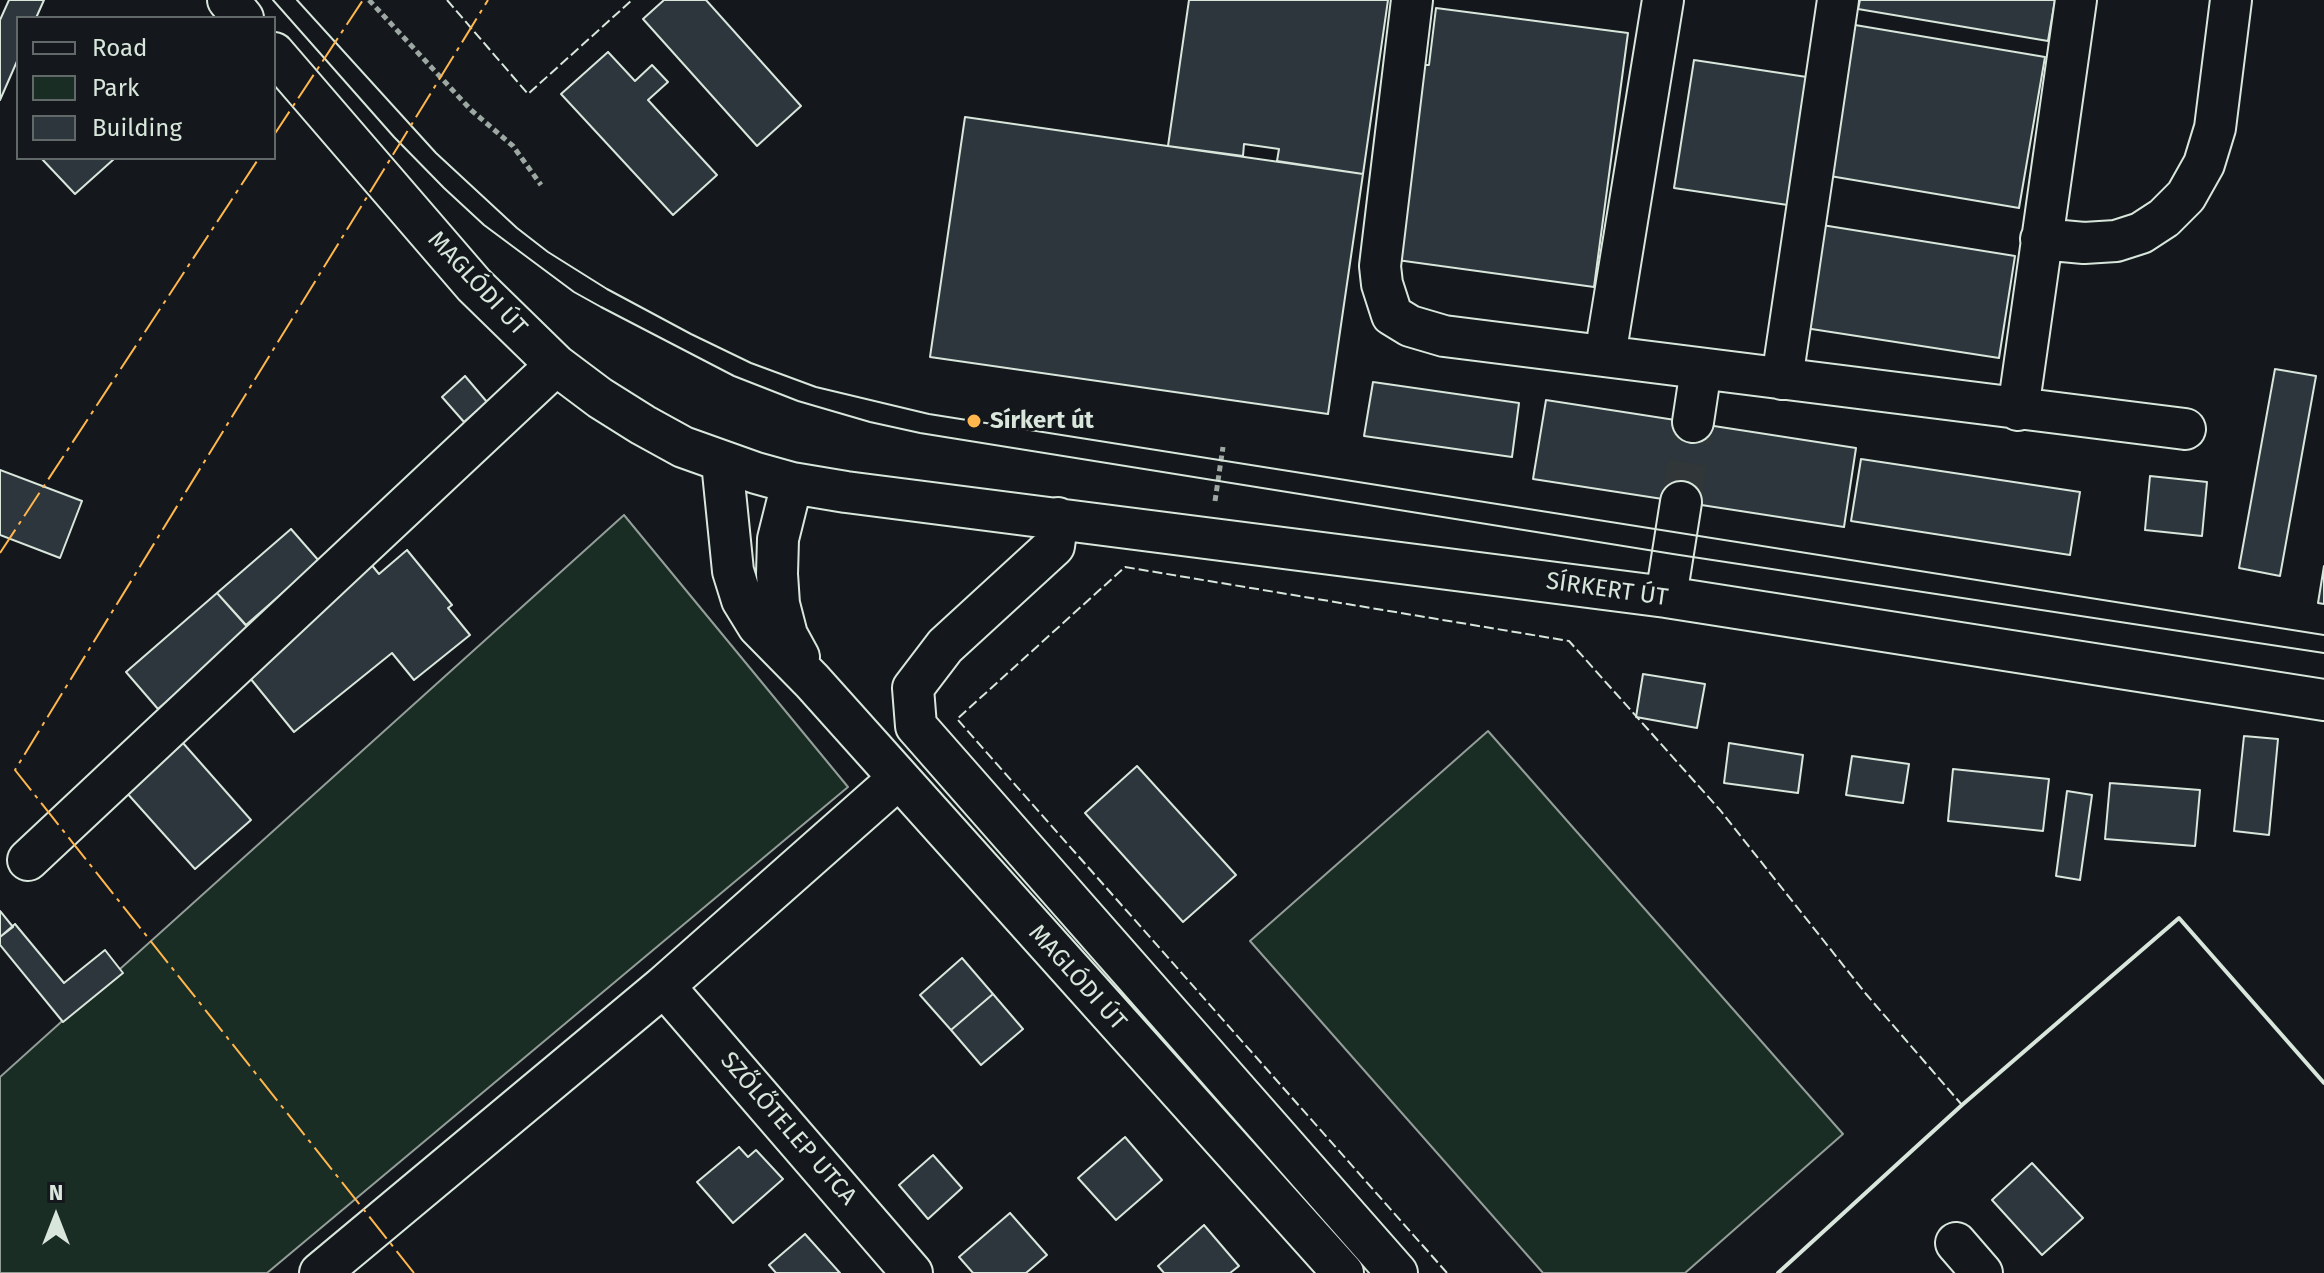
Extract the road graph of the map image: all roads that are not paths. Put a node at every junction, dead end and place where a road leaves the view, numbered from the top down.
1 (228, 0) edge
2 (1412, 0) edge
3 (1663, 0) edge
4 (1838, 0) edge
5 (2076, 0) edge
6 (2231, 0) edge
7 (241, 16) edge
8 (276, 55) edge
9 (2041, 239) junction
10 (1605, 356) junction
11 (556, 365) junction
12 (1701, 369) junction
13 (1782, 379) junction
14 (2018, 410) junction
15 (1693, 422) tunnel mouth
16 (2185, 429) dead end
17 (722, 462) junction
18 (792, 483) junction
19 (1681, 502) tunnel mouth
20 (1058, 518) junction
21 (1666, 597) junction
22 (812, 681) junction
23 (2324, 700) edge
24 (898, 779) junction
25 (28, 860) dead end
26 (664, 986) junction
27 (328, 1271) edge
28 (912, 1273) edge
29 (1343, 1273) edge
30 (1397, 1273) edge

1 - 7 street
2 - 10 street
3 - 10 street
4 - 13 street
5 - 9 street
6 - 9 street
8 - 11 street, MAGLÓDI ÚT
9 - 14 street
10 - 12 street
11 - 17 street, MAGLÓDI ÚT
11 - 25 street
12 - 13 street
12 - 15 street
13 - 14 street
14 - 16 street
17 - 18 street, MAGLÓDI ÚT
17 - 22 street, MAGLÓDI ÚT
18 - 20 street, SÍRKERT ÚT
18 - 22 street, MAGLÓDI ÚT
19 - 21 street
20 - 21 street, SÍRKERT ÚT
20 - 30 street
21 - 23 street, SÍRKERT ÚT
22 - 24 street, MAGLÓDI ÚT
24 - 26 street
24 - 29 street, MAGLÓDI ÚT
26 - 27 street
26 - 28 street, SZŐLŐTELEP UTCA

